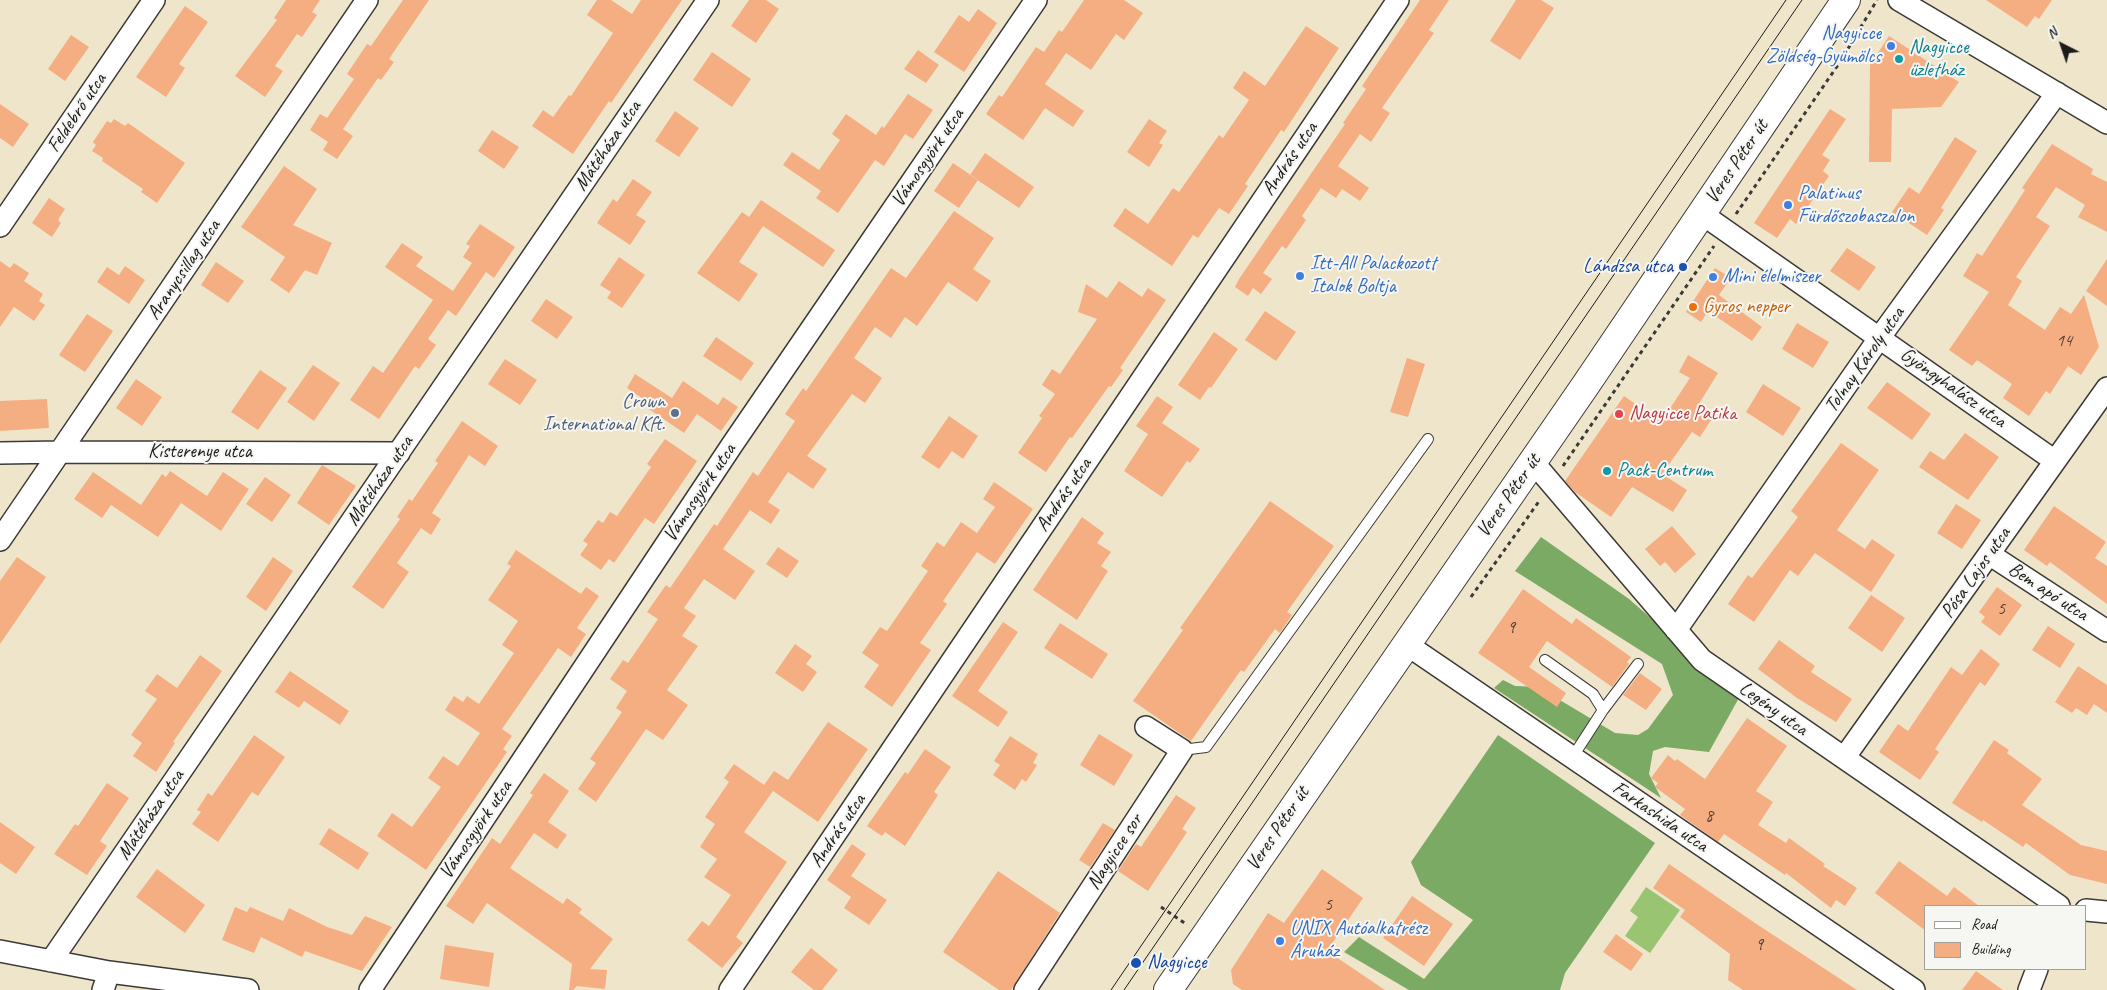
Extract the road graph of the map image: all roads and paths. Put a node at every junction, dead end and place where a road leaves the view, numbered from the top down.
1 (154, 0) edge
2 (367, 0) edge
3 (708, 0) edge
4 (1036, 0) edge
5 (1398, 0) edge
6 (1846, 0) edge
7 (1877, 0) edge
8 (1899, 0) edge
9 (2057, 93) junction
10 (2107, 123) edge
11 (1702, 214) junction
12 (0, 226) edge
13 (1725, 230) junction
14 (1880, 337) junction
15 (2107, 388) edge
16 (1428, 439) dead end
17 (62, 452) junction
18 (0, 453) edge
19 (399, 453) junction
20 (2055, 461) junction
21 (1533, 462) junction
22 (0, 540) edge
23 (1989, 554) junction
24 (1676, 630) junction
25 (2107, 631) edge
26 (1406, 644) junction
27 (1545, 660) dead end
28 (1638, 664) dead end
29 (1603, 710) junction
30 (1146, 727) dead end
31 (1182, 750) junction
32 (1572, 758) junction
33 (1844, 758) junction
34 (2058, 905) edge
35 (1161, 907) dead end
36 (2087, 910) edge
37 (2107, 912) edge
38 (1187, 924) dead end
39 (0, 951) edge
40 (51, 961) junction
41 (2037, 970) edge
42 (106, 981) edge
43 (248, 990) edge
44 (370, 990) edge
45 (730, 990) edge
46 (1025, 990) edge
47 (1168, 990) edge
48 (1914, 990) edge
49 (2029, 990) edge

1 - 12 street, Feldebrő utca
2 - 17 street, Aranycsillag utca
3 - 19 street, Mátéháza utca
4 - 44 street, Vámosgyörk utca
5 - 45 street, András utca
6 - 11 main road, Veres Péter út
7 - 13 path
8 - 9 street
9 - 10 street
9 - 14 street, Tolnay Károly utca
11 - 13 street, Gyöngyhalász utca
11 - 21 main road, Veres Péter út
13 - 14 street, Gyöngyhalász utca
14 - 20 street, Gyöngyhalász utca
14 - 24 street, Tolnay Károly utca
15 - 20 street, Pósa Lajos utca
16 - 31 lane
17 - 18 street, Kisterenye utca
17 - 19 street, Kisterenye utca
17 - 22 street, Aranycsillag utca
19 - 40 street, Mátéháza utca
20 - 23 street, Pósa Lajos utca
21 - 24 street, Legény utca
21 - 26 main road, Veres Péter út
23 - 25 street, Bem apó utca
23 - 33 street, Pósa Lajos utca
24 - 33 street, Legény utca
26 - 32 street, Farkashida utca
26 - 47 main road, Veres Péter út
27 - 29 lane
28 - 29 lane
29 - 32 lane
30 - 31 street
31 - 46 street, Nagyicce sor
32 - 48 street, Farkashida utca
33 - 34 street, Legény utca
35 - 38 path
36 - 37 street
39 - 40 street
40 - 42 street
41 - 49 street
42 - 43 street

